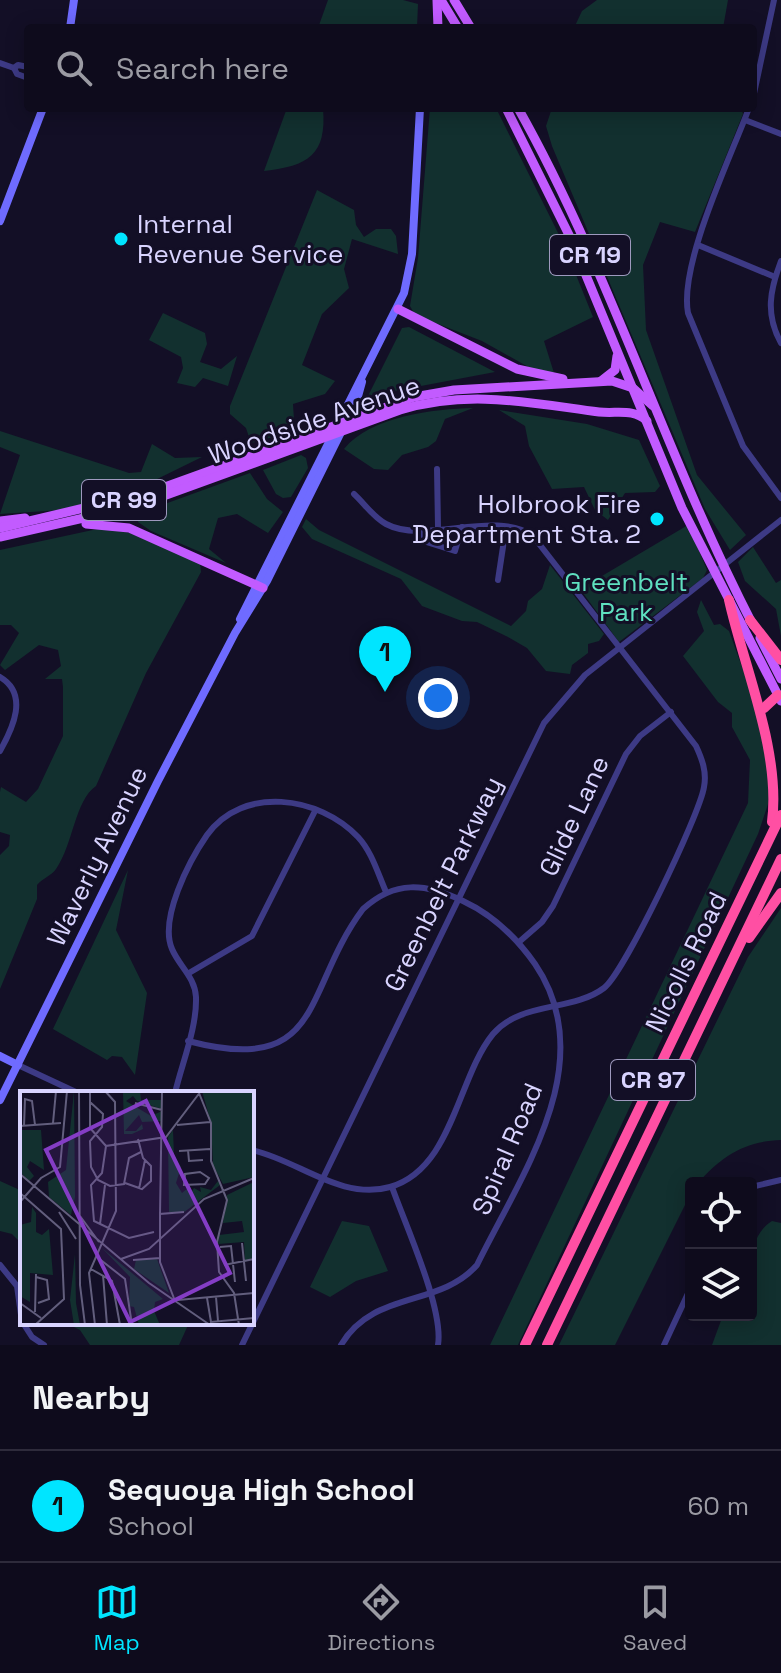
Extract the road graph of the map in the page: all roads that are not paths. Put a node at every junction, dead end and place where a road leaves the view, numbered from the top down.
1 (74, 0) edge
2 (439, 0) edge
3 (454, 0) edge
4 (774, 0) edge
5 (71, 24) edge
6 (438, 24) edge
7 (455, 24) edge
8 (467, 24) edge
9 (0, 63) edge
10 (24, 66) edge
11 (14, 68) junction
12 (24, 77) edge
13 (757, 79) edge
14 (41, 112) edge
15 (420, 112) edge
16 (508, 112) edge
17 (520, 112) edge
18 (748, 112) edge
19 (745, 120) junction
20 (781, 134) edge
21 (0, 221) edge
22 (698, 245) junction
23 (781, 261) edge
24 (775, 277) junction
25 (398, 309) junction
26 (781, 343) edge
27 (616, 349) junction
28 (601, 381) junction
29 (586, 383) junction
30 (633, 388) junction
31 (653, 406) junction
32 (647, 421) junction
33 (258, 458) junction
34 (246, 462) junction
35 (437, 469) dead end
36 (354, 494) dead end
37 (781, 498) edge
38 (65, 515) junction
39 (781, 520) edge
40 (0, 521) edge
41 (59, 526) junction
42 (438, 527) junction
43 (462, 527) junction
44 (506, 527) junction
45 (0, 528) edge
46 (420, 529) junction
47 (29, 533) junction
48 (0, 537) edge
49 (0, 544) edge
50 (719, 569) junction
51 (498, 580) dead end
52 (259, 586) junction
53 (729, 600) junction
54 (750, 620) junction
55 (619, 647) junction
56 (781, 660) edge
57 (0, 677) edge
58 (781, 679) edge
59 (780, 696) edge
60 (764, 708) junction
61 (671, 712) junction
62 (0, 751) edge
63 (315, 811) junction
64 (781, 815) edge
65 (781, 859) edge
66 (749, 882) junction
67 (386, 892) junction
68 (781, 893) edge
69 (458, 899) junction
70 (519, 942) junction
71 (189, 973) junction
72 (717, 991) junction
73 (554, 1005) junction
74 (188, 1041) junction
75 (0, 1056) edge
76 (18, 1065) junction
77 (74, 1091) edge
78 (176, 1091) edge
79 (0, 1100) edge
80 (254, 1151) edge
81 (323, 1179) junction
82 (781, 1180) edge
83 (757, 1186) edge
84 (392, 1187) junction
85 (0, 1265) edge
86 (429, 1292) junction
87 (685, 1300) edge
88 (20, 1308) edge
89 (254, 1320) edge
90 (24, 1325) edge
91 (252, 1325) edge
92 (44, 1345) edge
93 (242, 1345) edge
94 (341, 1345) edge
95 (438, 1345) edge
96 (525, 1345) edge
97 (547, 1345) edge
98 (664, 1345) edge

1 - 5 street
2 - 6 main road
2 - 7 main road
3 - 8 main road
4 - 13 street
9 - 11 street
10 - 11 street
11 - 12 street
14 - 21 street
15 - 25 street, Waverly Avenue
16 - 27 main road, CR 19
17 - 31 main road, CR 19
18 - 19 street
19 - 20 street
19 - 22 street
22 - 24 street
22 - 37 street
23 - 24 street
24 - 26 street
25 - 29 main road
25 - 52 street, Waverly Avenue
27 - 28 main road
27 - 30 main road, CR 19
28 - 29 main road, Woodside Avenue / CR 99
28 - 30 main road, Woodside Avenue / CR 99
29 - 33 main road, Woodside Avenue / CR 99
30 - 31 main road, CR 99
30 - 32 main road, CR 19
31 - 50 main road, CR 19
32 - 33 main road, Woodside Avenue / CR 99
32 - 50 main road, CR 19
33 - 34 main road, Woodside Avenue / CR 99
34 - 38 main road, Woodside Avenue / CR 99
34 - 41 main road, Woodside Avenue / CR 99
35 - 42 street
36 - 46 street
38 - 40 main road
38 - 45 main road, Woodside Avenue / CR 99
39 - 50 street, Greenbelt Parkway
41 - 47 main road, Woodside Avenue / CR 99
41 - 52 main road
42 - 43 street
42 - 46 street
43 - 44 street
43 - 46 street
44 - 51 street
44 - 55 street
47 - 48 main road, Woodside Avenue / CR 99
47 - 49 main road
50 - 53 main road, CR 19
50 - 54 main road, CR 19
50 - 55 street, Greenbelt Parkway
52 - 76 street, Waverly Avenue
53 - 59 main road, CR 19
53 - 60 highway
54 - 56 highway
54 - 58 main road, CR 19
55 - 61 street
55 - 69 street, Greenbelt Parkway
57 - 62 street
59 - 60 highway
60 - 66 highway
61 - 70 street, Glide Lane
61 - 73 street
63 - 67 street
63 - 71 street
63 - 71 street
64 - 66 highway, Nicolls Road / CR 97
65 - 72 highway, Nicolls Road / CR 97
66 - 96 highway, Nicolls Road / CR 97
67 - 69 street, Spiral Road
67 - 74 street
68 - 72 highway
69 - 70 street, Spiral Road
69 - 81 street, Greenbelt Parkway
70 - 73 street, Spiral Road
71 - 74 street
72 - 97 highway, Nicolls Road / CR 97
73 - 84 street
73 - 86 street, Spiral Road
74 - 78 street
75 - 76 street
76 - 77 street
76 - 79 street, Waverly Avenue
80 - 81 street
81 - 84 street
81 - 89 street, Greenbelt Parkway
82 - 83 street
84 - 86 street
85 - 88 street
86 - 94 street, Spiral Road
86 - 95 street
87 - 98 street
90 - 92 street
91 - 93 street, Greenbelt Parkway

